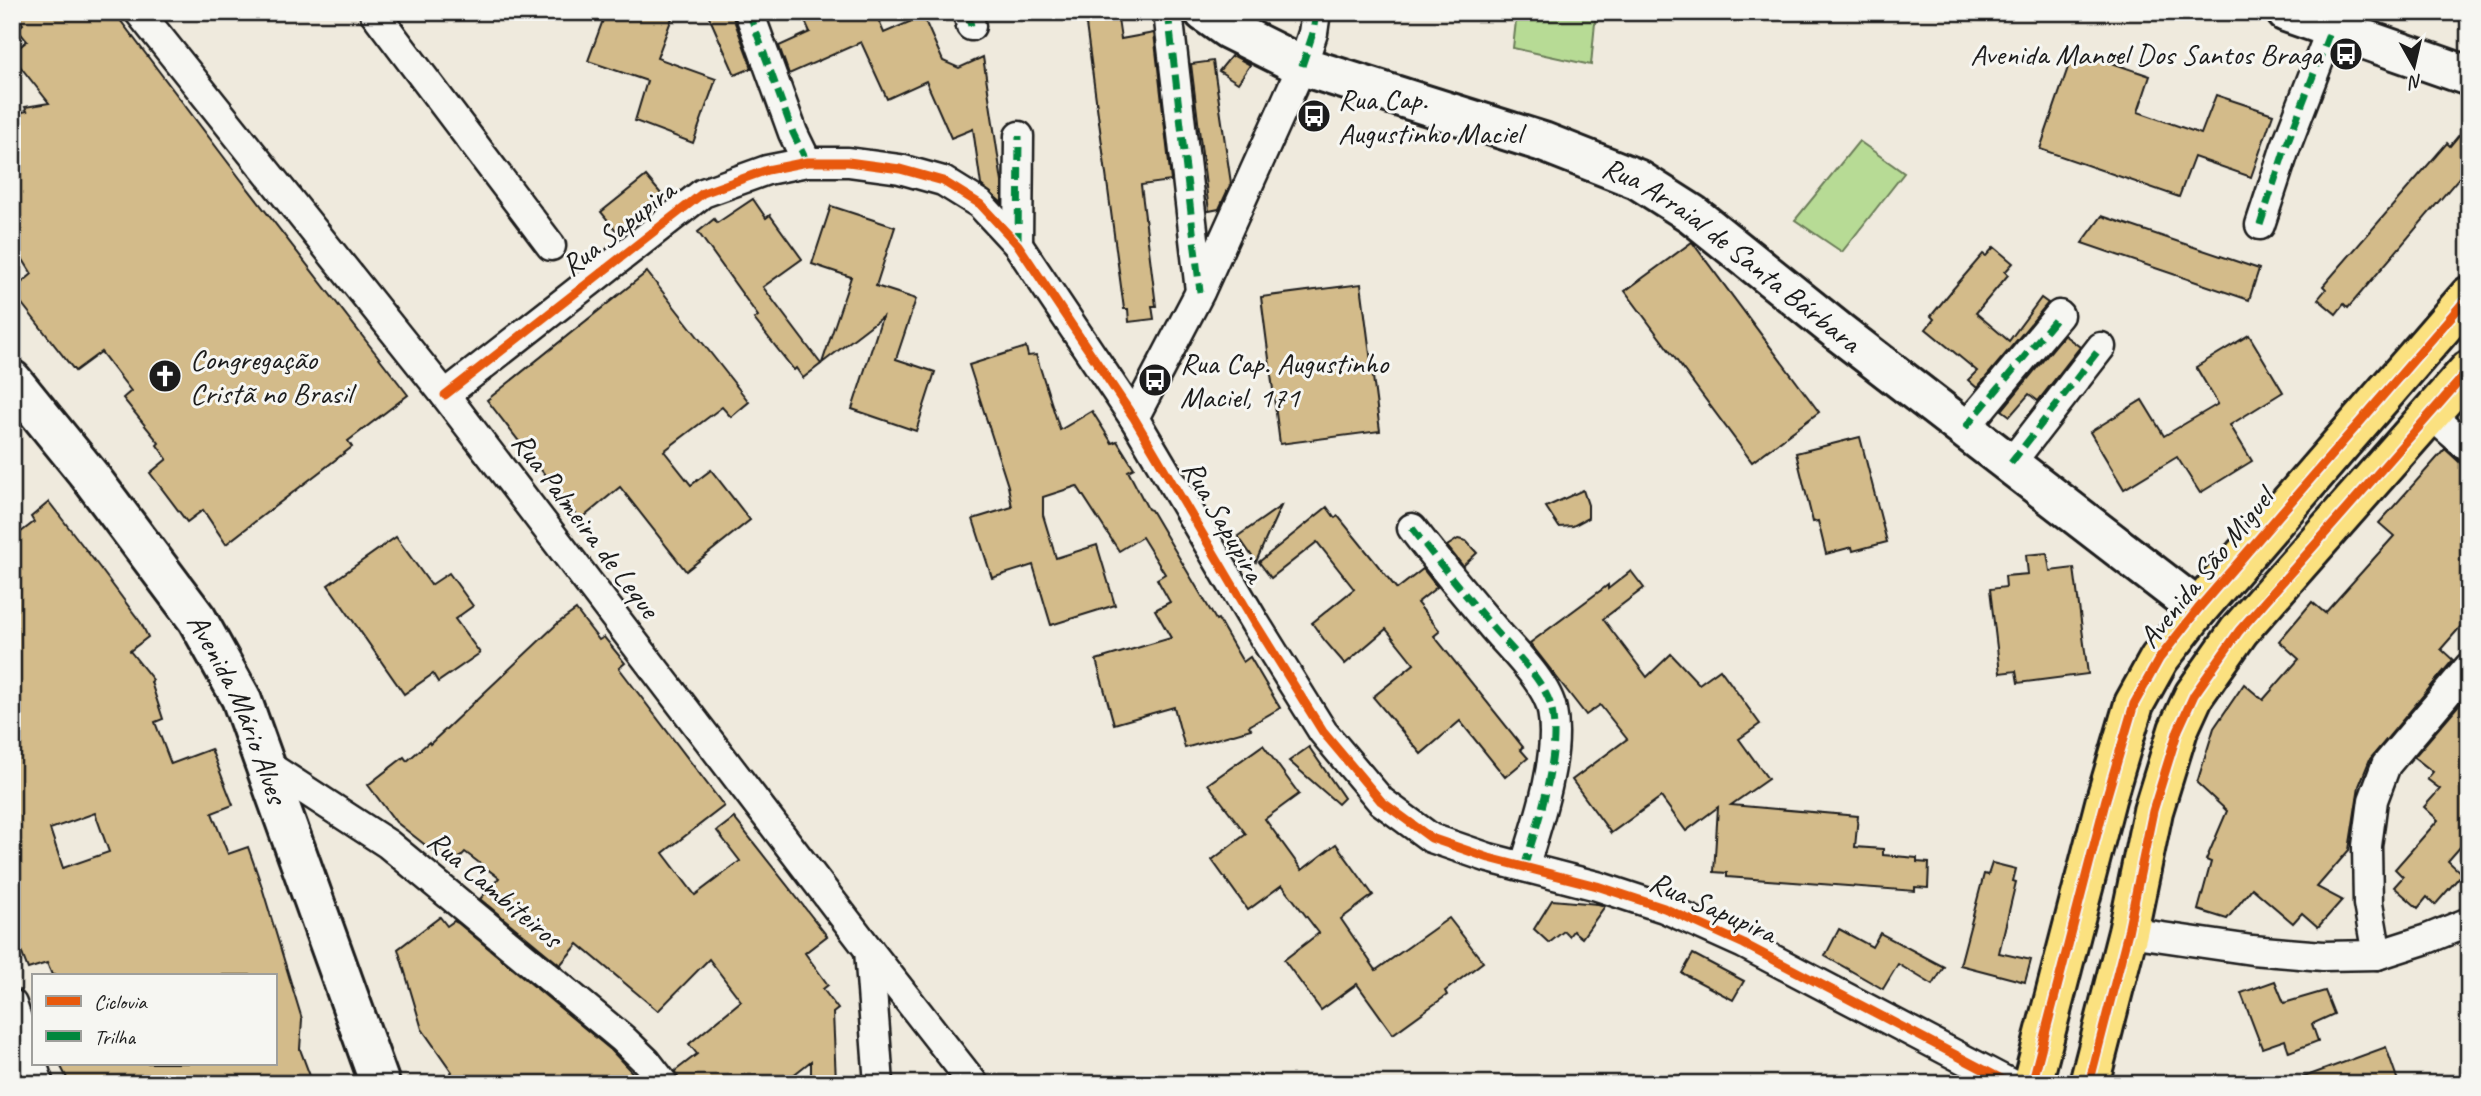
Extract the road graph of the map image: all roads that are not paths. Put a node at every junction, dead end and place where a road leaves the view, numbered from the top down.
1 (139, 12) edge
2 (374, 12) edge
3 (749, 12) edge
4 (1168, 12) edge
5 (1203, 12) edge
6 (1316, 12) edge
7 (2286, 12) edge
8 (2331, 29) junction
9 (1302, 66) junction
10 (2469, 76) edge
11 (1019, 136) dead end
12 (807, 162) junction
13 (2260, 225) dead end
14 (1018, 245) junction
15 (551, 246) dead end
16 (1200, 292) junction
17 (2469, 296) edge
18 (2059, 315) dead end
19 (2101, 347) dead end
20 (2469, 370) edge
21 (12, 380) edge
22 (445, 395) junction
23 (2431, 415) junction
24 (1134, 418) junction
25 (1965, 428) junction
26 (2469, 448) edge
27 (2011, 463) junction
28 (1412, 528) dead end
29 (2197, 609) junction
30 (2469, 667) edge
31 (267, 765) junction
32 (1524, 867) junction
33 (2469, 922) edge
34 (2128, 932) junction
35 (869, 950) junction
36 (2376, 955) junction
37 (12, 1004) edge
38 (32, 1063) edge
39 (32, 1064) edge
40 (39, 1084) edge
41 (380, 1084) edge
42 (664, 1084) edge
43 (879, 1084) edge
44 (974, 1084) edge
45 (2011, 1084) edge
46 (2032, 1084) edge
47 (2089, 1084) edge

1 - 22 street, Rua Palmeira de Leque
2 - 15 street
3 - 12 street
4 - 16 street
5 - 9 street, Rua Arraial de Santa Bárbara
6 - 9 street
7 - 8 street
8 - 10 street
8 - 13 street
9 - 16 street
9 - 25 street, Rua Arraial de Santa Bárbara
11 - 14 street
12 - 14 street, Rua Sapupira
12 - 22 street, Rua Sapupira
14 - 24 street, Rua Sapupira
16 - 24 street
17 - 29 main road, Avenida São Miguel
18 - 25 street
19 - 27 street
20 - 23 main road
21 - 31 street, Avenida Mário Alves
22 - 35 street, Rua Palmeira de Leque
23 - 26 street
23 - 34 main road
24 - 32 street, Rua Sapupira
25 - 27 street, Rua Arraial de Santa Bárbara
27 - 29 street, Rua Arraial de Santa Bárbara
28 - 32 street
29 - 46 main road, Avenida São Miguel
30 - 36 street
31 - 41 street, Avenida Mário Alves
31 - 42 street, Rua Cambiteiros
32 - 45 street, Rua Sapupira
33 - 36 street
34 - 36 street
34 - 47 main road
35 - 43 street
35 - 44 street, Rua Palmeira de Leque
37 - 38 street
39 - 40 street

